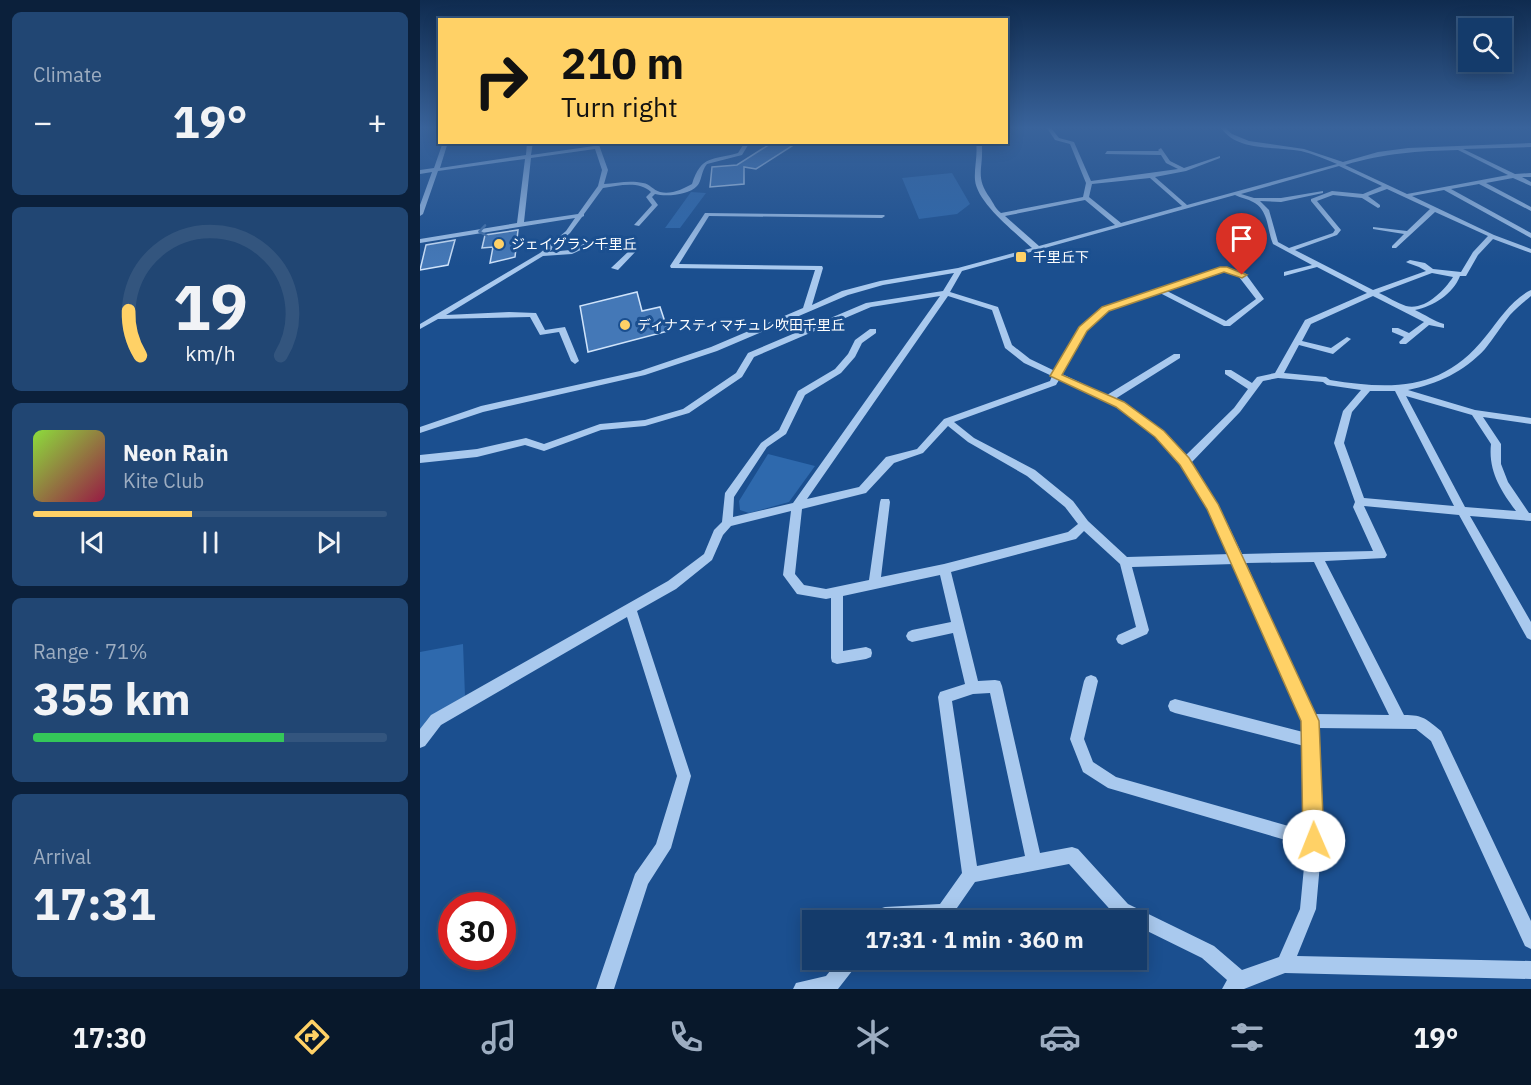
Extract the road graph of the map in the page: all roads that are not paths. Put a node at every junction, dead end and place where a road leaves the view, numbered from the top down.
1 (434, 174) edge
2 (526, 174) edge
3 (604, 174) edge
4 (697, 174) edge
5 (979, 174) edge
6 (1085, 174) edge
7 (1161, 174) edge
8 (1306, 174) edge
9 (1363, 174) edge
10 (1510, 174) edge
11 (1531, 175) edge
12 (1151, 176) junction
13 (1514, 176) junction
14 (1480, 182) junction
15 (1089, 183) junction
16 (1531, 184) edge
17 (601, 186) junction
18 (1388, 186) junction
19 (1446, 189) junction
20 (654, 192) junction
21 (1332, 193) junction
22 (1235, 194) junction
23 (1408, 195) junction
24 (1365, 196) junction
25 (1086, 198) junction
26 (1256, 199) junction
27 (1378, 206) dead end
28 (1186, 207) junction
29 (1434, 209) junction
30 (1531, 209) edge
31 (420, 214) edge
32 (582, 215) junction
33 (999, 215) junction
34 (882, 216) dead end
35 (520, 225) junction
36 (637, 225) dead end
37 (1121, 226) junction
38 (1375, 228) dead end
39 (1408, 233) junction
40 (1492, 236) junction
41 (1531, 236) edge
42 (420, 241) edge
43 (1386, 241) dead end
44 (1531, 241) edge
45 (1514, 245) junction
46 (1038, 249) junction
47 (1289, 250) junction
48 (1531, 251) edge
49 (542, 254) junction
50 (1410, 262) dead end
51 (1318, 265) junction
52 (615, 268) dead end
53 (959, 270) junction
54 (1431, 271) junction
55 (1287, 274) dead end
56 (1453, 274) junction
57 (1160, 290) junction
58 (1531, 292) edge
59 (946, 293) junction
60 (1373, 293) junction
61 (1406, 309) junction
62 (806, 310) junction
63 (437, 317) junction
64 (1428, 322) junction
65 (1441, 326) dead end
66 (420, 327) edge
67 (1395, 330) dead end
68 (873, 331) dead end
69 (1347, 339) dead end
70 (1297, 342) junction
71 (1177, 356) dead end
72 (575, 361) dead end
73 (1228, 372) dead end
74 (1278, 375) junction
75 (1056, 376) junction
76 (1253, 388) junction
77 (1367, 389) junction
78 (1400, 391) junction
79 (1108, 399) junction
80 (1475, 412) junction
81 (947, 421) junction
82 (1531, 421) edge
83 (420, 430) edge
84 (420, 459) edge
85 (1185, 462) junction
86 (885, 501) dead end
87 (1360, 502) junction
88 (797, 505) junction
89 (1462, 511) junction
90 (1528, 517) edge
91 (727, 523) junction
92 (1084, 524) junction
93 (1317, 557) junction
94 (1239, 560) junction
95 (1125, 562) junction
96 (944, 569) junction
97 (874, 584) junction
98 (837, 592) junction
99 (630, 608) junction
100 (958, 626) junction
101 (1531, 634) edge
102 (912, 636) dead end
103 (1122, 639) dead end
104 (866, 653) dead end
105 (1091, 681) dead end
106 (973, 688) junction
107 (1175, 706) dead end
108 (1399, 720) junction
109 (1310, 721) junction
110 (420, 741) edge
111 (1311, 741) junction
112 (1314, 841) junction
113 (1034, 862) junction
114 (970, 875) junction
115 (945, 910) edge
116 (1531, 940) edge
117 (1285, 964) junction
118 (842, 970) edge
119 (1531, 970) edge
120 (1235, 984) edge
121 (605, 989) edge
122 (802, 989) edge

1 - 31 street
2 - 35 street
3 - 17 street
4 - 20 street
5 - 33 street
6 - 15 street
7 - 12 street
8 - 22 street
9 - 18 street
10 - 13 street
11 - 13 street
12 - 15 street
12 - 28 street
13 - 14 street
13 - 16 street
14 - 19 street
14 - 30 street
15 - 25 street
17 - 20 street
17 - 32 street
18 - 23 street
18 - 24 street
19 - 23 street
19 - 41 street
20 - 36 street
21 - 24 street
21 - 26 street
21 - 47 street
22 - 26 street
22 - 28 street
23 - 29 street
24 - 27 street
25 - 33 street
25 - 37 street
26 - 47 street
28 - 37 street
29 - 39 street
29 - 40 street
32 - 35 street
32 - 49 street
33 - 46 street
34 - 62 street
35 -> 42 street
37 - 46 street
38 - 39 street
39 - 43 street
40 - 45 street
40 - 56 street
44 - 45 street
45 - 48 street
46 - 53 street
47 - 51 street
49 - 52 street
49 - 63 street
50 - 54 street
51 - 55 street
51 - 60 street
53 - 59 street
53 - 62 street
54 - 56 street
54 - 60 street
56 - 61 street
57 - 57 street
57 - 75 street
58 - 78 street
59 - 75 street
59 - 84 street
59 - 88 street
60 - 61 street
60 - 70 street
61 - 64 street
62 - 83 street
63 - 66 street
63 - 72 street
64 - 65 street
64 - 67 street
68 - 91 street
69 - 70 street
70 - 74 street
71 - 79 street
73 - 76 street
74 - 76 street
74 - 77 street
75 - 79 street
75 - 81 street
76 - 85 street
77 - 78 street
77 - 87 street
78 - 80 street
78 - 89 street
79 - 85 street
80 - 82 street
80 - 90 street
81 - 88 street
81 - 92 street
85 - 94 street
86 - 97 street
87 - 89 street
87 - 93 street
88 - 91 street
88 - 98 street
89 - 90 street
89 - 101 street
91 - 99 street
92 - 95 street
92 - 96 street
93 - 94 street
93 - 108 street
94 - 95 street
94 - 109 street
95 - 103 street
96 - 97 street
96 - 100 street
97 - 98 street
98 - 104 street
99 - 110 street
99 - 121 street
100 - 102 street
100 - 106 street
105 - 112 street
106 - 113 street
106 - 114 street
107 - 111 street
108 - 109 street
108 - 116 street
109 - 111 street
111 - 112 street
112 - 117 street
113 - 114 street
113 - 120 street
114 - 115 street
117 - 119 street
117 - 120 street
118 - 122 street

